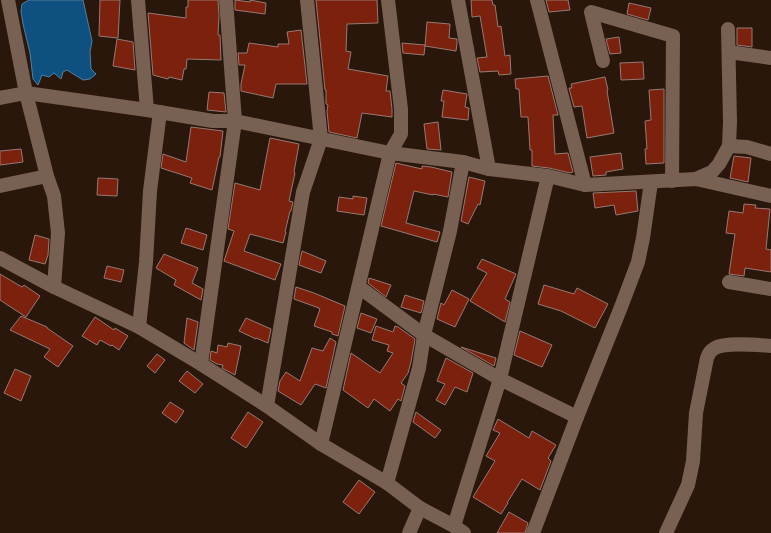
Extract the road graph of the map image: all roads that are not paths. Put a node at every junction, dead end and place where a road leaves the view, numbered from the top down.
1 (8, 0) edge
2 (138, 0) edge
3 (226, 0) edge
4 (307, 0) edge
5 (388, 0) edge
6 (458, 0) edge
7 (537, 0) edge
8 (728, 30) dead end
9 (728, 52) junction
10 (771, 58) edge
11 (603, 61) dead end
12 (26, 93) junction
13 (0, 98) edge
14 (153, 111) junction
15 (235, 121) junction
16 (321, 139) junction
17 (729, 146) junction
18 (390, 153) junction
19 (771, 154) edge
20 (463, 162) junction
21 (489, 169) junction
22 (47, 176) junction
23 (548, 176) junction
24 (696, 179) junction
25 (672, 180) junction
26 (651, 182) junction
27 (585, 185) junction
28 (0, 186) edge
29 (771, 196) edge
30 (0, 258) edge
31 (729, 282) dead end
32 (359, 287) junction
33 (54, 288) junction
34 (771, 288) edge
35 (139, 327) junction
36 (424, 335) junction
37 (771, 346) edge
38 (201, 364) junction
39 (500, 379) junction
40 (266, 406) junction
41 (577, 417) junction
42 (321, 444) junction
43 (387, 483) junction
44 (420, 508) junction
45 (459, 529) edge
46 (409, 533) edge
47 (533, 533) edge
48 (666, 533) edge

1 - 12 street
2 - 14 street
3 - 15 street
4 - 16 street
5 - 18 street
6 - 21 street
7 - 27 street
8 - 9 street
9 - 10 street
9 - 17 street
11 - 25 street
12 - 13 street
12 - 14 street
12 - 22 street
14 - 15 street
14 - 35 street
15 - 16 street
15 - 38 street
16 - 18 street
16 - 40 street
17 - 19 street
17 - 24 street
18 - 20 street
18 - 32 street
20 - 21 street
20 - 36 street
21 - 23 street
22 - 28 street
22 - 33 street
23 - 27 street
23 - 39 street
24 - 25 street
24 - 29 street
25 - 26 street
26 - 27 street
26 - 41 street
30 - 33 street
31 - 34 street
32 - 36 street
32 - 42 street
33 - 35 street
35 - 38 street
36 - 39 street
36 - 43 street
37 - 48 street
38 - 40 street
39 - 41 street
39 - 45 street
40 - 42 street
41 - 47 street
42 - 43 street
43 - 44 street
44 - 45 street
44 - 46 street

